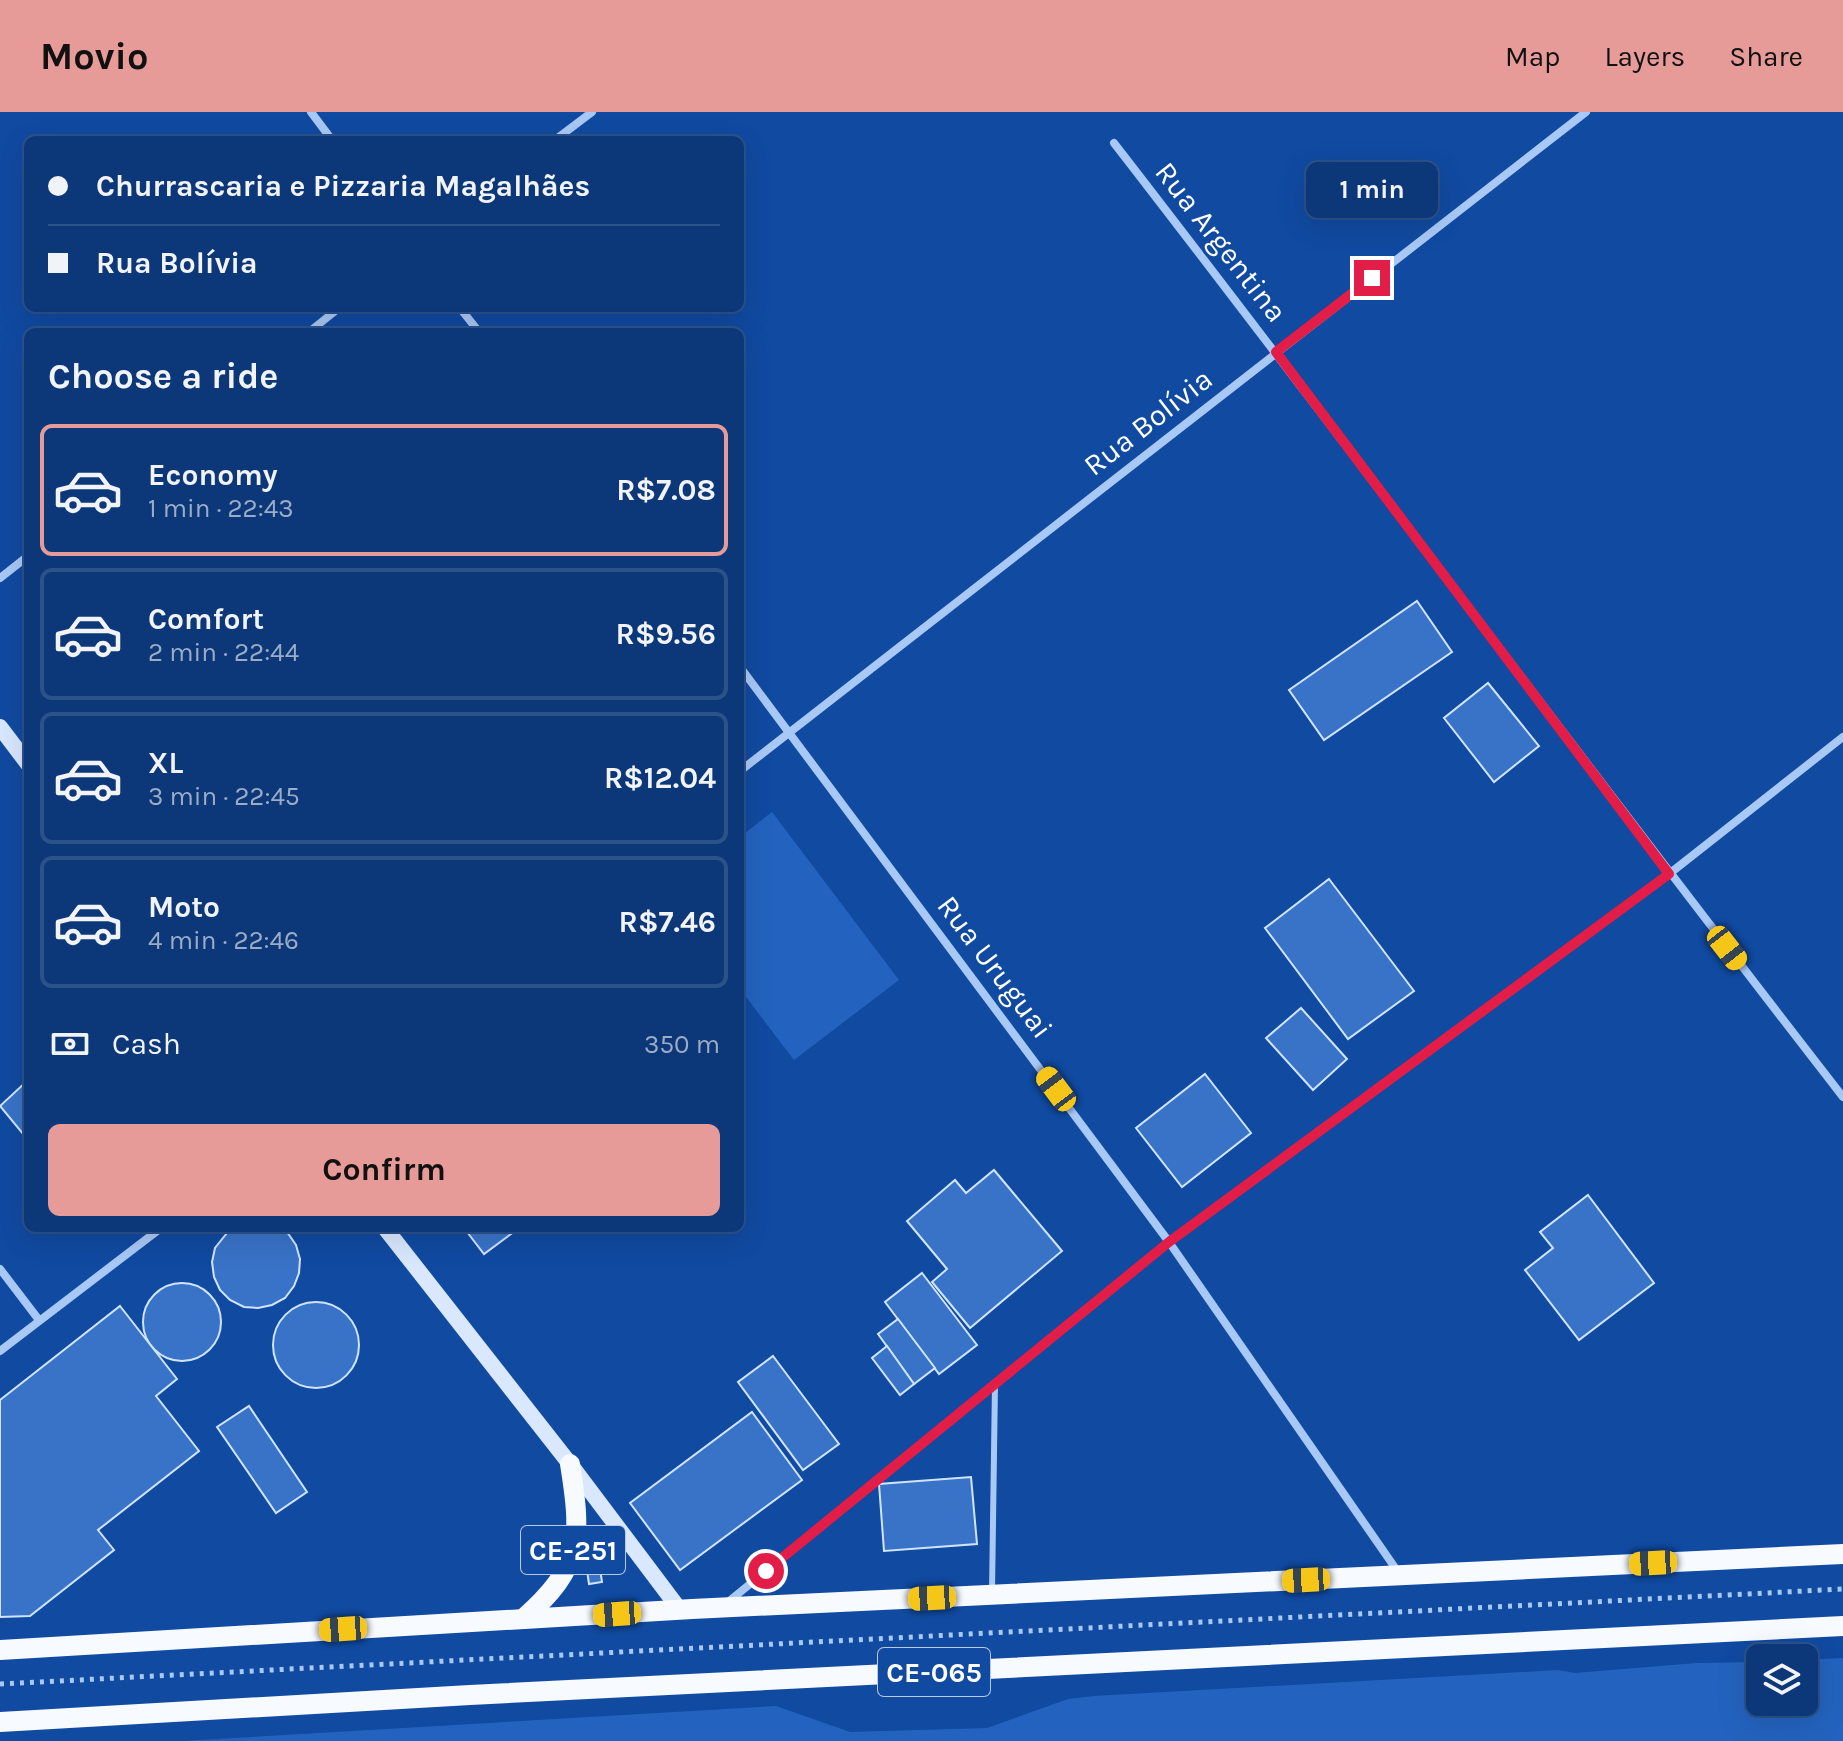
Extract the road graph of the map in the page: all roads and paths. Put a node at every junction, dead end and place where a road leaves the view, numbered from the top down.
1 (311, 112) edge
2 (592, 112) edge
3 (1586, 112) edge
4 (329, 136) edge
5 (560, 136) edge
6 (1114, 143) dead end
7 (334, 312) edge
8 (463, 312) edge
9 (314, 328) edge
10 (476, 328) edge
11 (1276, 352) junction
12 (24, 559) edge
13 (0, 578) edge
14 (744, 672) edge
15 (0, 727) edge
16 (790, 731) junction
17 (1843, 737) edge
18 (24, 759) edge
19 (744, 768) edge
20 (1669, 874) junction
21 (1843, 1097) edge
22 (156, 1232) edge
23 (388, 1232) edge
24 (1169, 1242) junction
25 (0, 1269) edge
26 (39, 1320) junction
27 (0, 1351) edge
28 (995, 1384) junction
29 (570, 1464) junction
30 (1843, 1554) edge
31 (1400, 1576) junction
32 (1843, 1589) edge
33 (992, 1595) junction
34 (720, 1608) junction
35 (680, 1610) junction
36 (523, 1619) junction
37 (1843, 1626) edge
38 (0, 1650) edge
39 (0, 1684) edge
40 (0, 1722) edge

1 - 4 street
2 - 5 street
3 - 11 street, Rua Bolívia
6 - 11 street, Rua Argentina
7 - 9 street
8 - 10 street
11 - 16 street, Rua Bolívia
11 - 20 street, Rua Argentina
12 - 13 street
14 - 16 street, Rua Uruguai
15 - 18 main road
16 - 19 street, Rua Bolívia
16 - 24 street, Rua Uruguai
17 - 20 street
20 - 21 street, Rua Argentina
20 - 24 street
22 - 26 street
23 - 29 main road, CE-251
24 - 28 street
24 - 31 street, Rua Uruguai
25 - 26 street
26 - 27 street
28 - 33 lane
28 - 34 street
29 - 35 main road, CE-251
29 - 36 main road, CE-251
30 - 31 main road
31 - 33 main road
32 - 39 path, CE-065
33 - 34 main road
34 - 35 main road
35 - 36 main road
36 - 38 main road
37 - 40 main road, CE-065

